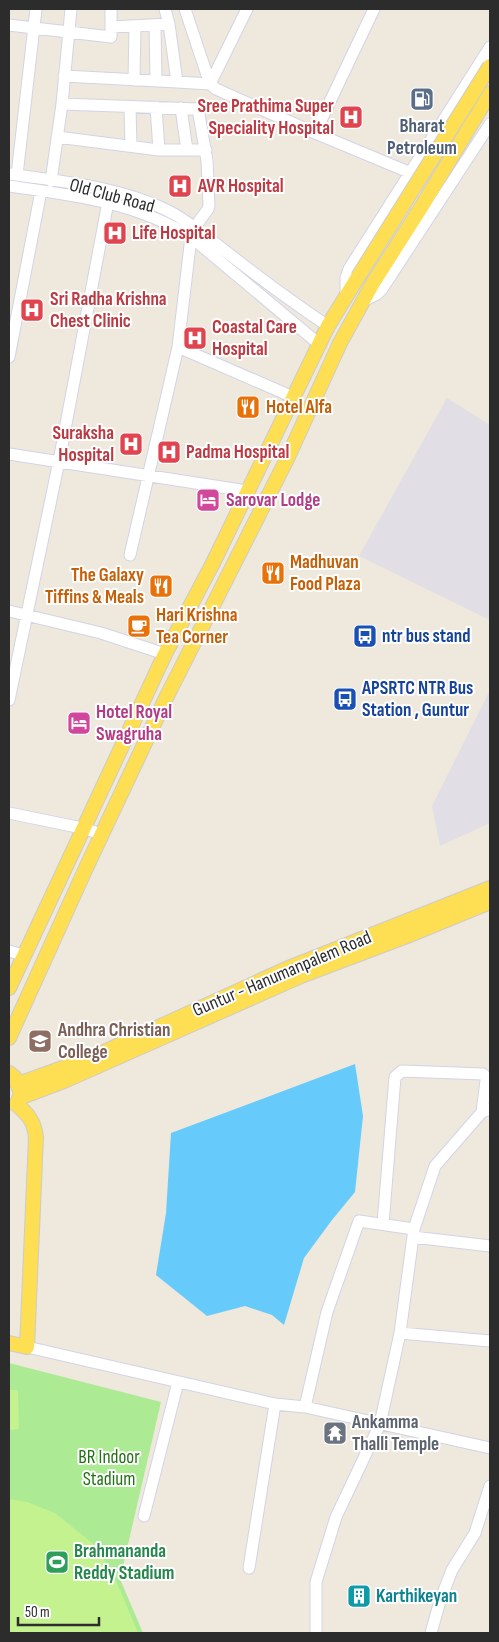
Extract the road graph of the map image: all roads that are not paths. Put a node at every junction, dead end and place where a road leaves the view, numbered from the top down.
1 (36, 9) edge
2 (71, 9) edge
3 (111, 9) edge
4 (165, 9) edge
5 (185, 9) edge
6 (247, 9) edge
7 (374, 9) edge
8 (169, 24) junction
9 (9, 25) edge
10 (155, 25) junction
11 (135, 26) junction
12 (112, 27) junction
13 (34, 28) junction
14 (69, 33) junction
15 (490, 47) edge
16 (490, 66) edge
17 (476, 71) junction
18 (64, 76) junction
19 (490, 77) edge
20 (134, 80) junction
21 (156, 81) junction
22 (177, 82) junction
23 (210, 84) junction
24 (490, 92) edge
25 (62, 104) junction
26 (130, 107) junction
27 (156, 108) junction
28 (181, 108) junction
29 (490, 124) edge
30 (315, 133) junction
31 (57, 138) junction
32 (130, 146) junction
33 (159, 150) junction
34 (187, 150) junction
35 (206, 150) junction
36 (411, 173) junction
37 (13, 175) edge
38 (51, 181) junction
39 (9, 186) edge
40 (41, 191) junction
41 (108, 202) junction
42 (193, 232) junction
43 (346, 294) junction
44 (362, 302) junction
45 (328, 326) junction
46 (319, 344) junction
47 (178, 347) junction
48 (9, 357) edge
49 (293, 397) junction
50 (9, 454) edge
51 (58, 461) junction
52 (147, 475) junction
53 (247, 491) junction
54 (130, 555) dead end
55 (9, 611) edge
56 (26, 614) junction
57 (165, 654) junction
58 (9, 700) edge
59 (9, 813) edge
60 (82, 828) junction
61 (102, 834) junction
62 (490, 888) edge
63 (490, 902) edge
64 (9, 952) edge
65 (23, 954) junction
66 (9, 988) edge
67 (9, 1038) edge
68 (9, 1073) edge
69 (18, 1084) junction
70 (15, 1104) edge
71 (486, 1110) edge
72 (383, 1224) junction
73 (414, 1233) junction
74 (490, 1246) edge
75 (400, 1333) junction
76 (490, 1341) edge
77 (9, 1343) edge
78 (27, 1347) junction
79 (178, 1382) junction
80 (276, 1404) junction
81 (305, 1407) junction
82 (380, 1424) junction
83 (490, 1448) edge
84 (490, 1486) edge
85 (144, 1516) dead end
86 (249, 1568) dead end
87 (316, 1633) edge
88 (431, 1633) edge

1 - 13 street
2 - 14 street
3 - 12 street
4 - 8 street
5 - 23 street
6 - 23 street
7 - 30 street
8 - 10 street
8 - 22 street
9 - 13 street
10 - 11 street
10 - 21 street
11 - 12 street
11 - 20 street
12 - 14 street
13 - 14 street
13 - 37 street
14 - 18 street
15 - 17 street
16 - 43 main road, bridge
17 - 19 street
17 - 36 street
18 - 20 street
18 - 25 street
20 - 21 street
21 - 22 street
22 - 23 street
23 - 30 street
24 - 44 main road
25 - 26 street
25 - 31 street
26 - 27 street
26 - 32 street
27 - 28 street
27 - 33 street
28 - 34 street
28 - 35 street
29 - 44 street
30 - 36 street
31 - 32 street
31 - 38 street
32 - 33 street
33 - 34 street
34 - 35 street
35 - 42 street
36 - 43 street
37 - 38 street, Old Club Road
38 - 42 street, Old Club Road
39 - 40 street, Old Club Road
40 - 41 street, Old Club Road
40 - 48 street
41 - 42 street, Old Club Road
41 - 51 street
42 - 45 street, Old Club Road
42 - 46 street, Old Club Road
42 - 47 street
43 - 45 main road
44 - 61 main road
45 - 46 main road
46 - 49 main road
47 - 49 street
47 - 52 street
49 - 53 main road
50 - 51 street
51 - 52 street
51 - 56 street
52 - 53 street
52 - 54 street
53 - 57 main road
55 - 56 street
56 - 57 street
56 - 58 street
57 - 60 main road
59 - 60 street
60 - 61 street
60 - 65 main road
61 - 67 main road
62 - 69 main road, Guntur - Hanumanpalem Road
63 - 70 main road, Guntur - Hanumanpalem Road
64 - 65 street
65 - 66 main road
68 - 69 main road
69 - 70 main road
70 - 78 main road
71 - 72 street
71 - 73 street
72 - 73 street
72 - 81 street
73 - 74 street
73 - 75 street
75 - 76 street
75 - 82 street
77 - 78 main road
78 - 79 street
79 - 80 street
79 - 85 street
80 - 81 street
80 - 86 street
81 - 82 street
82 - 83 street
82 - 87 street
84 - 88 street

